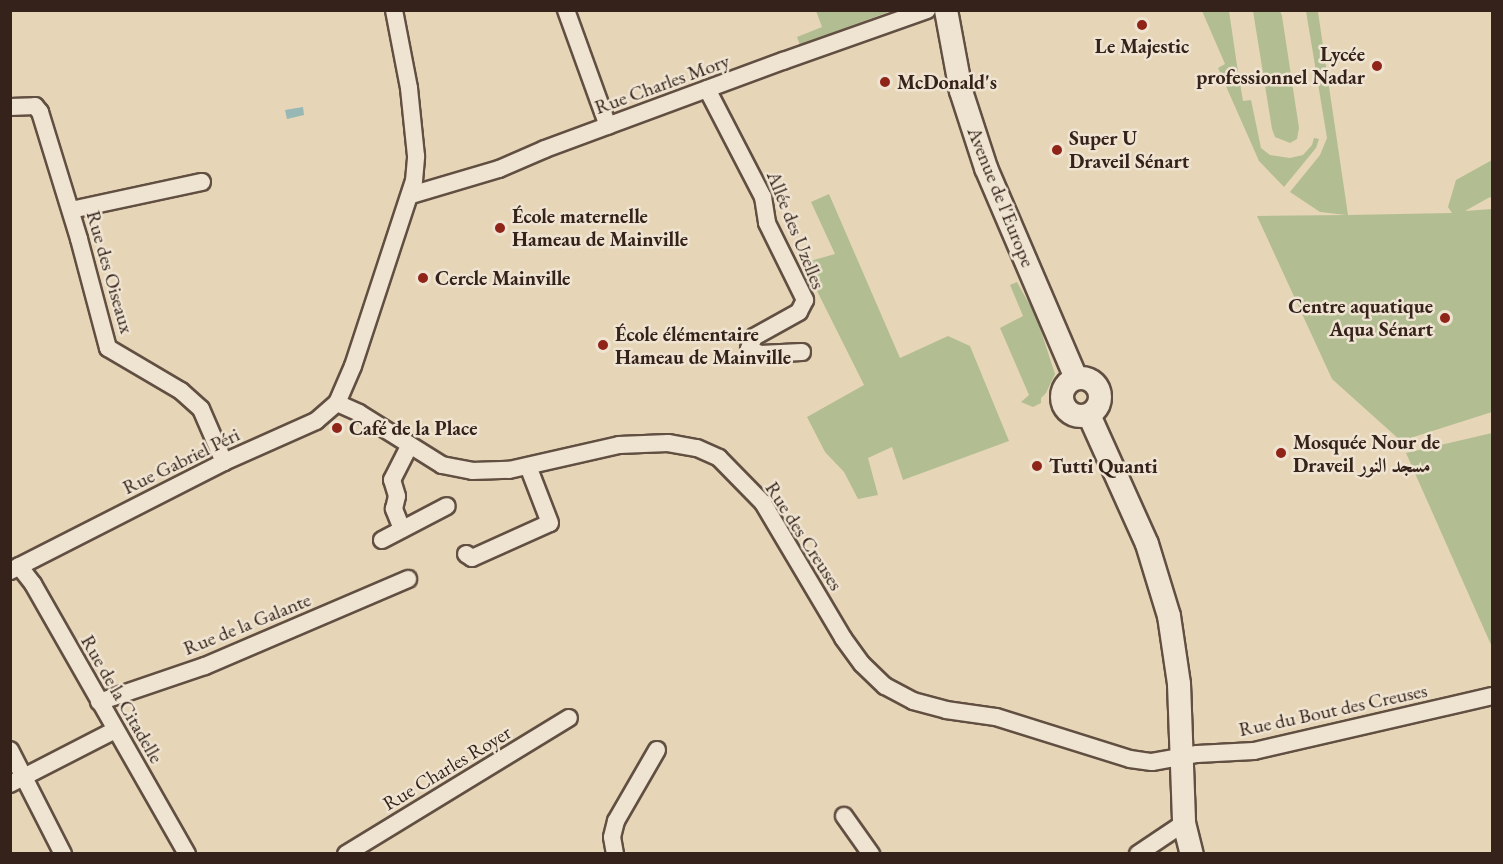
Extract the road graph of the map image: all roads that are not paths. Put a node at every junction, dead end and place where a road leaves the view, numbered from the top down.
1 (394, 10) edge
2 (566, 10) edge
3 (927, 10) edge
4 (946, 10) edge
5 (707, 89) junction
6 (10, 107) edge
7 (608, 126) junction
8 (202, 182) dead end
9 (411, 195) junction
10 (71, 210) junction
11 (801, 352) dead end
12 (337, 404) junction
13 (410, 445) junction
14 (224, 462) junction
15 (528, 466) junction
16 (447, 506) dead end
17 (402, 529) junction
18 (382, 540) dead end
19 (466, 554) dead end
20 (15, 568) edge
21 (408, 579) dead end
22 (1492, 696) edge
23 (99, 702) junction
24 (569, 718) dead end
25 (114, 730) junction
26 (10, 750) edge
27 (657, 750) dead end
28 (1182, 758) junction
29 (17, 780) edge
30 (844, 816) dead end
31 (1184, 823) junction
32 (63, 854) edge
33 (187, 854) edge
34 (346, 854) edge
35 (615, 854) edge
36 (871, 854) edge
37 (1138, 854) edge
38 (1192, 854) edge

1 - 9 street, Rue Gabriel Péri
2 - 7 street
3 - 5 street, Rue Charles Mory
4 - 28 main road, Avenue de l'Europe
5 - 7 street, Rue Charles Mory
5 - 11 street, Allée des Uzelles
6 - 10 street, Rue des Oiseaux
7 - 9 street, Rue Charles Mory
8 - 10 street
9 - 12 street, Rue Gabriel Péri
10 - 14 street, Rue des Oiseaux
12 - 13 street, Rue des Creuses
12 - 14 street, Rue Gabriel Péri
13 - 15 street, Rue des Creuses
13 - 17 street
14 - 20 street, Rue Gabriel Péri
15 - 19 street
15 - 28 street, Rue des Creuses
16 - 17 street
17 - 18 street
20 - 23 street, Rue de la Citadelle
21 - 23 street, Rue de la Galante
22 - 28 street, Rue du Bout des Creuses
23 - 25 street, Rue de la Citadelle
24 - 34 street, Rue Charles Royer
25 - 29 street
25 - 33 street, Rue de la Citadelle
26 - 29 street
27 - 35 street
28 - 31 main road, Avenue de l'Europe
29 - 32 street
30 - 36 street
31 - 37 street
31 - 38 main road, Avenue de l'Europe

